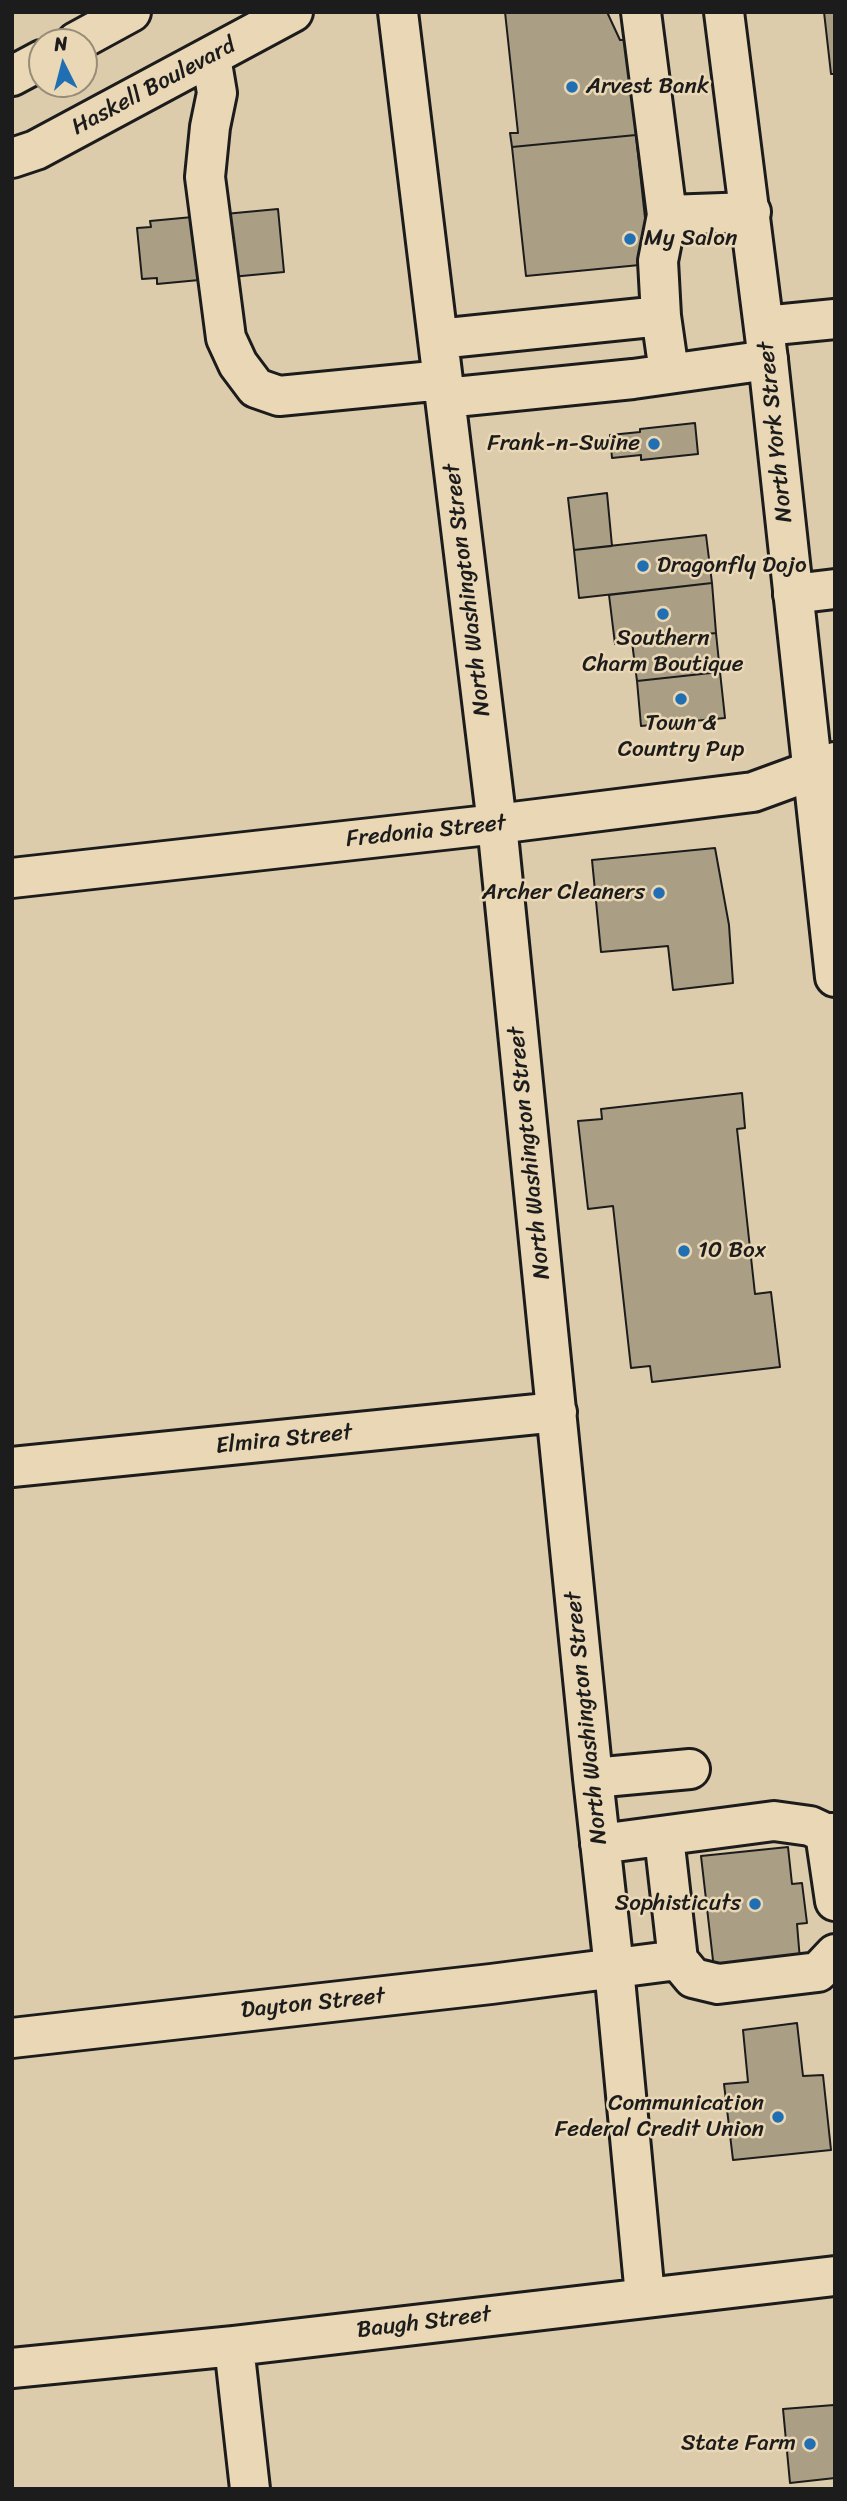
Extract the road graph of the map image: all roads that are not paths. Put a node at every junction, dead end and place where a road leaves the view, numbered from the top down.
1 (131, 12) edge
2 (293, 12) edge
3 (398, 12) edge
4 (641, 12) edge
5 (724, 12) edge
6 (98, 30) edge
7 (211, 57) junction
8 (28, 67) edge
9 (12, 76) edge
10 (12, 158) edge
11 (751, 212) junction
12 (667, 215) junction
13 (661, 316) junction
14 (835, 319) edge
15 (438, 339) junction
16 (766, 343) junction
17 (669, 372) junction
18 (444, 389) junction
19 (835, 589) edge
20 (793, 594) junction
21 (824, 765) edge
22 (497, 824) junction
23 (12, 878) edge
24 (835, 977) edge
25 (556, 1412) junction
26 (12, 1467) edge
27 (690, 1769) dead end
28 (593, 1778) junction
29 (830, 1833) edge
30 (664, 1837) junction
31 (600, 1844) junction
32 (835, 1901) edge
33 (835, 1954) edge
34 (678, 1960) junction
35 (614, 1968) junction
36 (12, 2038) edge
37 (835, 2276) edge
38 (645, 2297) junction
39 (234, 2346) junction
40 (12, 2368) edge
41 (250, 2489) edge

1 - 6 street
2 - 7 street, Haskell Boulevard
3 - 15 street, North Washington Street
4 - 12 street
5 - 11 street, North York Street
7 - 10 street, Haskell Boulevard
7 - 18 street
8 - 9 street
11 - 12 street
11 - 16 street, North York Street
12 - 13 street
13 - 15 street
13 - 17 street
14 - 16 street
15 - 18 street, North Washington Street
16 - 17 street
16 - 20 street, North York Street
17 - 18 street
18 - 22 street, North Washington Street
19 - 20 street
20 - 21 street, North York Street
21 - 22 street, Fredonia Street
21 - 24 street, North York Street
22 - 23 street, Fredonia Street
22 - 25 street, North Washington Street
25 - 26 street, Elmira Street
25 - 28 street, North Washington Street
27 - 28 street
28 - 31 street, North Washington Street
29 - 30 street
29 - 32 street
30 - 31 street
30 - 34 street
31 - 35 street, North Washington Street
33 - 34 street
34 - 35 street, Dayton Street
35 - 36 street, Dayton Street
35 - 38 street, North Washington Street
37 - 38 street, Baugh Street
38 - 39 street, Baugh Street
39 - 40 street, Baugh Street
39 - 41 street

